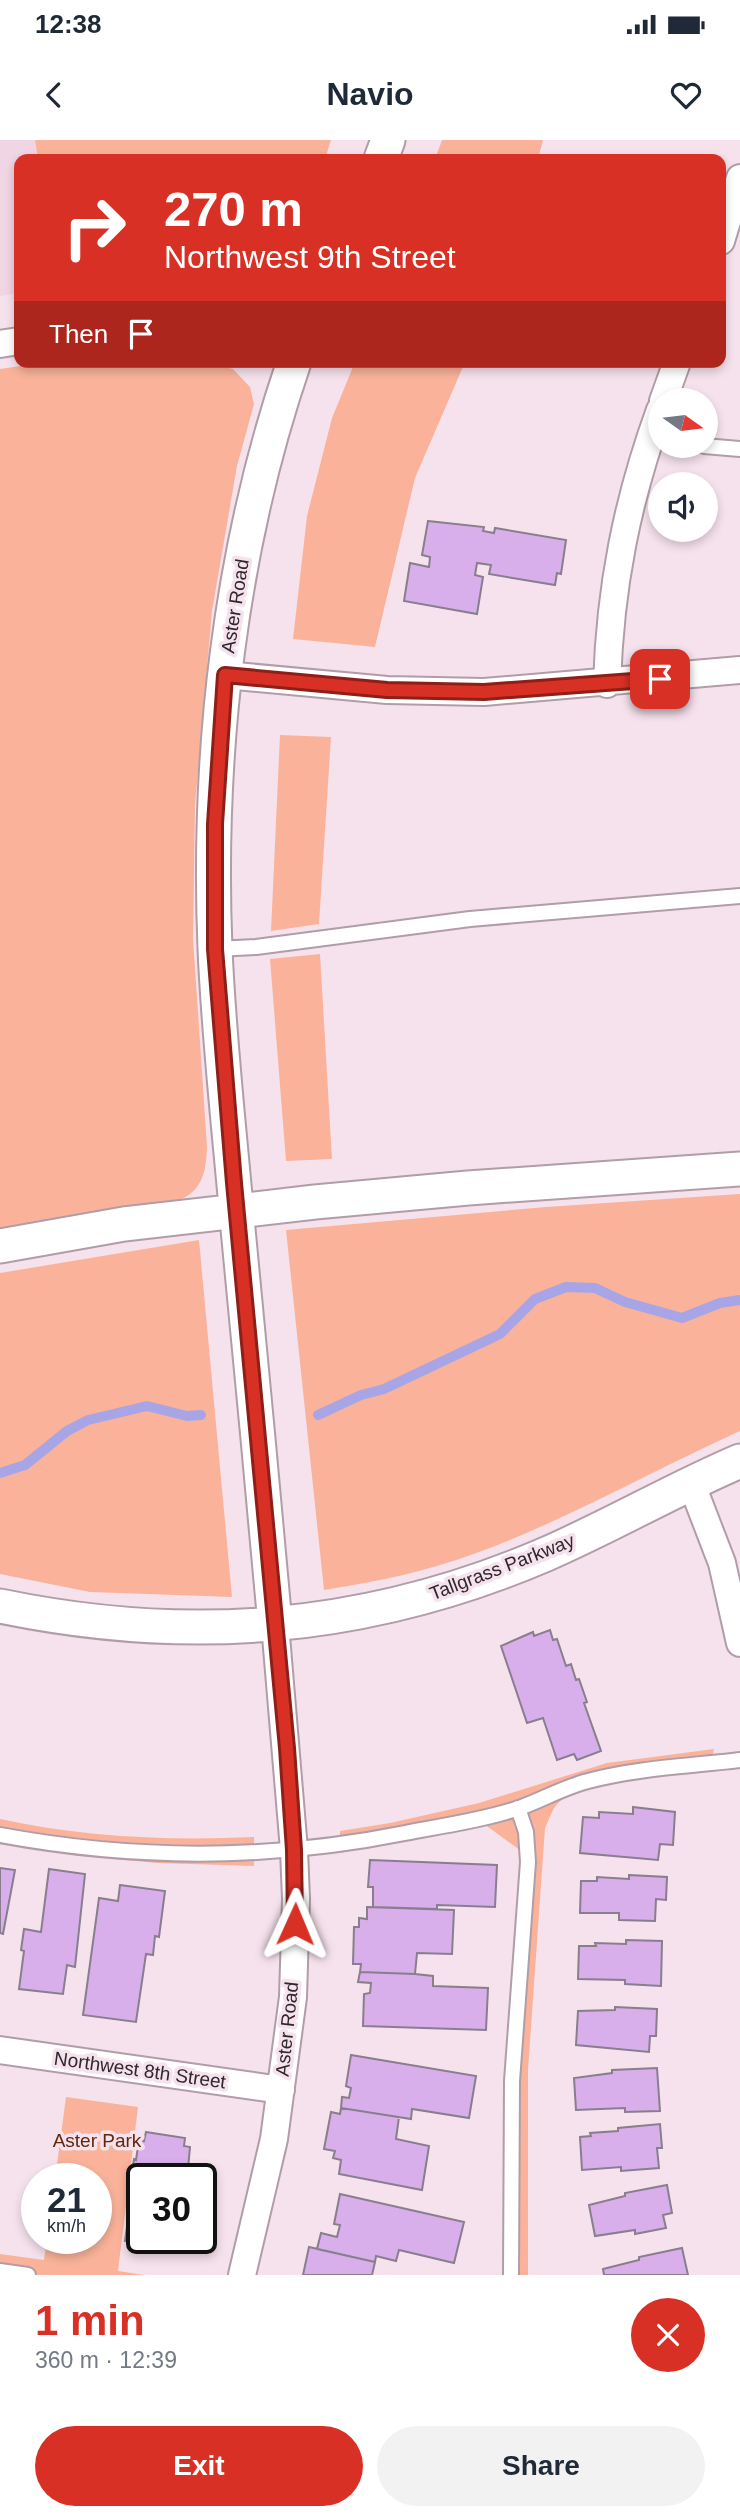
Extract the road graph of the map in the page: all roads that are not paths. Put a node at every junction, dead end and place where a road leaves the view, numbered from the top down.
1 (740, 178) edge
2 (736, 211) edge
3 (726, 231) edge
4 (292, 368) edge
5 (675, 368) edge
6 (668, 388) edge
7 (718, 447) edge
8 (740, 449) edge
9 (648, 457) edge
10 (740, 670) edge
11 (225, 675) junction
12 (607, 684) junction
13 (740, 896) edge
14 (215, 949) junction
15 (740, 1169) edge
16 (237, 1213) junction
17 (0, 1246) edge
18 (740, 1461) edge
19 (692, 1485) junction
20 (0, 1606) edge
21 (275, 1624) junction
22 (740, 1643) edge
23 (740, 1760) edge
24 (518, 1808) junction
25 (0, 1835) edge
26 (294, 1850) junction
27 (0, 2050) edge
28 (281, 2090) junction
29 (0, 2271) edge
30 (28, 2275) edge
31 (242, 2275) edge
32 (511, 2275) edge

1 - 2 street
2 - 3 street
4 - 11 street, Aster Road
5 - 6 street
7 - 8 lane
9 - 12 street
10 - 12 street
11 - 12 street
11 - 14 street, Aster Road
13 - 14 lane
14 - 16 street, Aster Road
15 - 16 street
16 - 17 street
16 - 21 street, Aster Road
18 - 19 street, Tallgrass Parkway
19 - 21 street, Tallgrass Parkway
19 - 22 street
20 - 21 street, Tallgrass Parkway
21 - 26 street, Aster Road
23 - 24 lane
24 - 26 lane
24 - 32 lane
25 - 26 lane
26 - 28 street, Aster Road
27 - 28 street, Northwest 8th Street
28 - 31 street, Aster Road
29 - 30 lane

